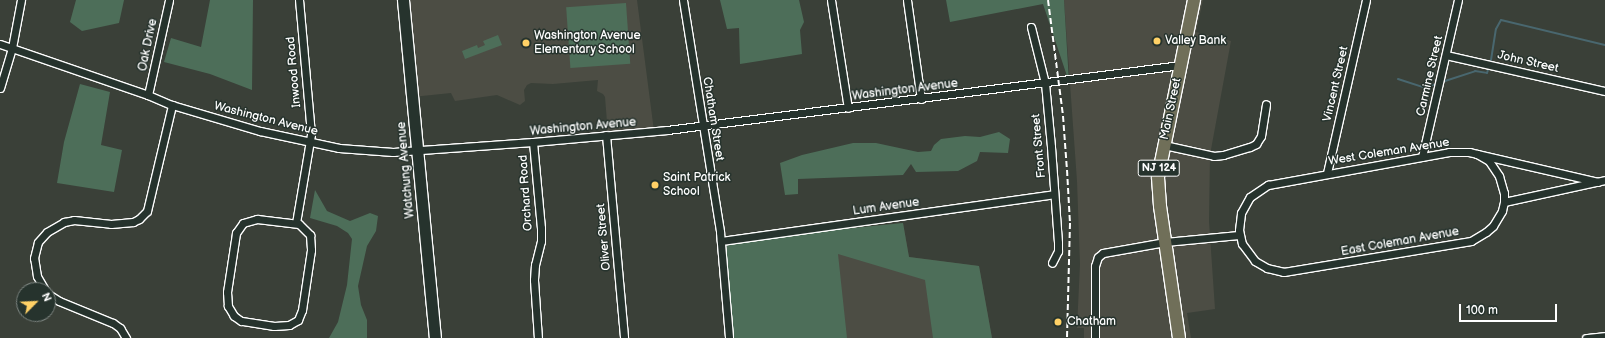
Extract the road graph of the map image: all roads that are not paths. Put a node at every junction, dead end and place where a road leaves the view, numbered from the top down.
1 (21, 0) edge
2 (169, 0) edge
3 (299, 0) edge
4 (404, 0) edge
5 (683, 0) edge
6 (831, 0) edge
7 (907, 0) edge
8 (1194, 0) edge
9 (1366, 0) edge
10 (1458, 0) edge
11 (1031, 27) dead end
12 (0, 44) edge
13 (12, 48) junction
14 (1446, 55) junction
15 (1181, 65) junction
16 (1044, 84) junction
17 (0, 88) edge
18 (1605, 91) edge
19 (148, 95) junction
20 (921, 99) junction
21 (1266, 104) dead end
22 (172, 105) junction
23 (848, 108) junction
24 (703, 126) junction
25 (606, 135) junction
26 (533, 142) junction
27 (310, 143) junction
28 (1164, 145) junction
29 (417, 151) junction
30 (1477, 154) junction
31 (1422, 157) junction
32 (1327, 173) junction
33 (1601, 181) edge
34 (1054, 194) junction
35 (1504, 202) junction
36 (296, 223) junction
37 (1239, 235) junction
38 (721, 241) junction
39 (1165, 242) junction
40 (1052, 263) dead end
41 (40, 282) edge
42 (56, 299) edge
43 (1605, 336) edge
44 (126, 338) edge
45 (435, 338) edge
46 (538, 338) edge
47 (624, 338) edge
48 (729, 338) edge
49 (1095, 338) edge
50 (1179, 338) edge
51 (1586, 338) edge

1 - 13 street
2 - 19 street, Oak Drive
3 - 27 street, Inwood Road
4 - 29 main road, Watchung Avenue
5 - 24 street, Chatham Street
6 - 23 street
7 - 20 street
8 - 15 main road, Main Street / NJ 124
9 - 32 street, Vincent Street
10 - 14 street, Carmine Street
11 - 16 street, Front Street
12 - 13 street, Washington Avenue
13 - 17 street
13 - 19 street, Washington Avenue
14 - 18 street, John Street
14 - 31 street, Carmine Street
15 - 16 street, Washington Avenue
15 - 28 main road, Main Street / NJ 124
16 - 20 street, Washington Avenue
16 - 34 street, Front Street
19 - 22 street, Washington Avenue
20 - 23 street, Washington Avenue
21 - 28 street
22 - 27 street, Washington Avenue
22 - 41 street
23 - 24 street, Washington Avenue
24 - 25 street, Washington Avenue
24 - 38 street, Chatham Street
25 - 26 street, Washington Avenue
25 - 47 street, Oliver Street
26 - 29 street, Washington Avenue
26 - 46 street, Orchard Road
27 - 29 street, Washington Avenue
27 - 36 street, Inwood Road
28 - 39 main road, Main Street / NJ 124
29 - 45 main road, Watchung Avenue
30 - 31 street, West Coleman Avenue
30 - 33 street, West Coleman Avenue
30 - 35 street
31 - 32 street, West Coleman Avenue
32 - 37 street, West Coleman Avenue
33 - 35 street
34 - 38 street, Lum Avenue
34 - 40 street, Front Street
35 - 37 street, East Coleman Avenue
36 - 36 street
37 - 39 street
38 - 48 street, Chatham Street
39 - 49 street
39 - 50 main road, Main Street / NJ 124
42 - 44 street
43 - 51 street

